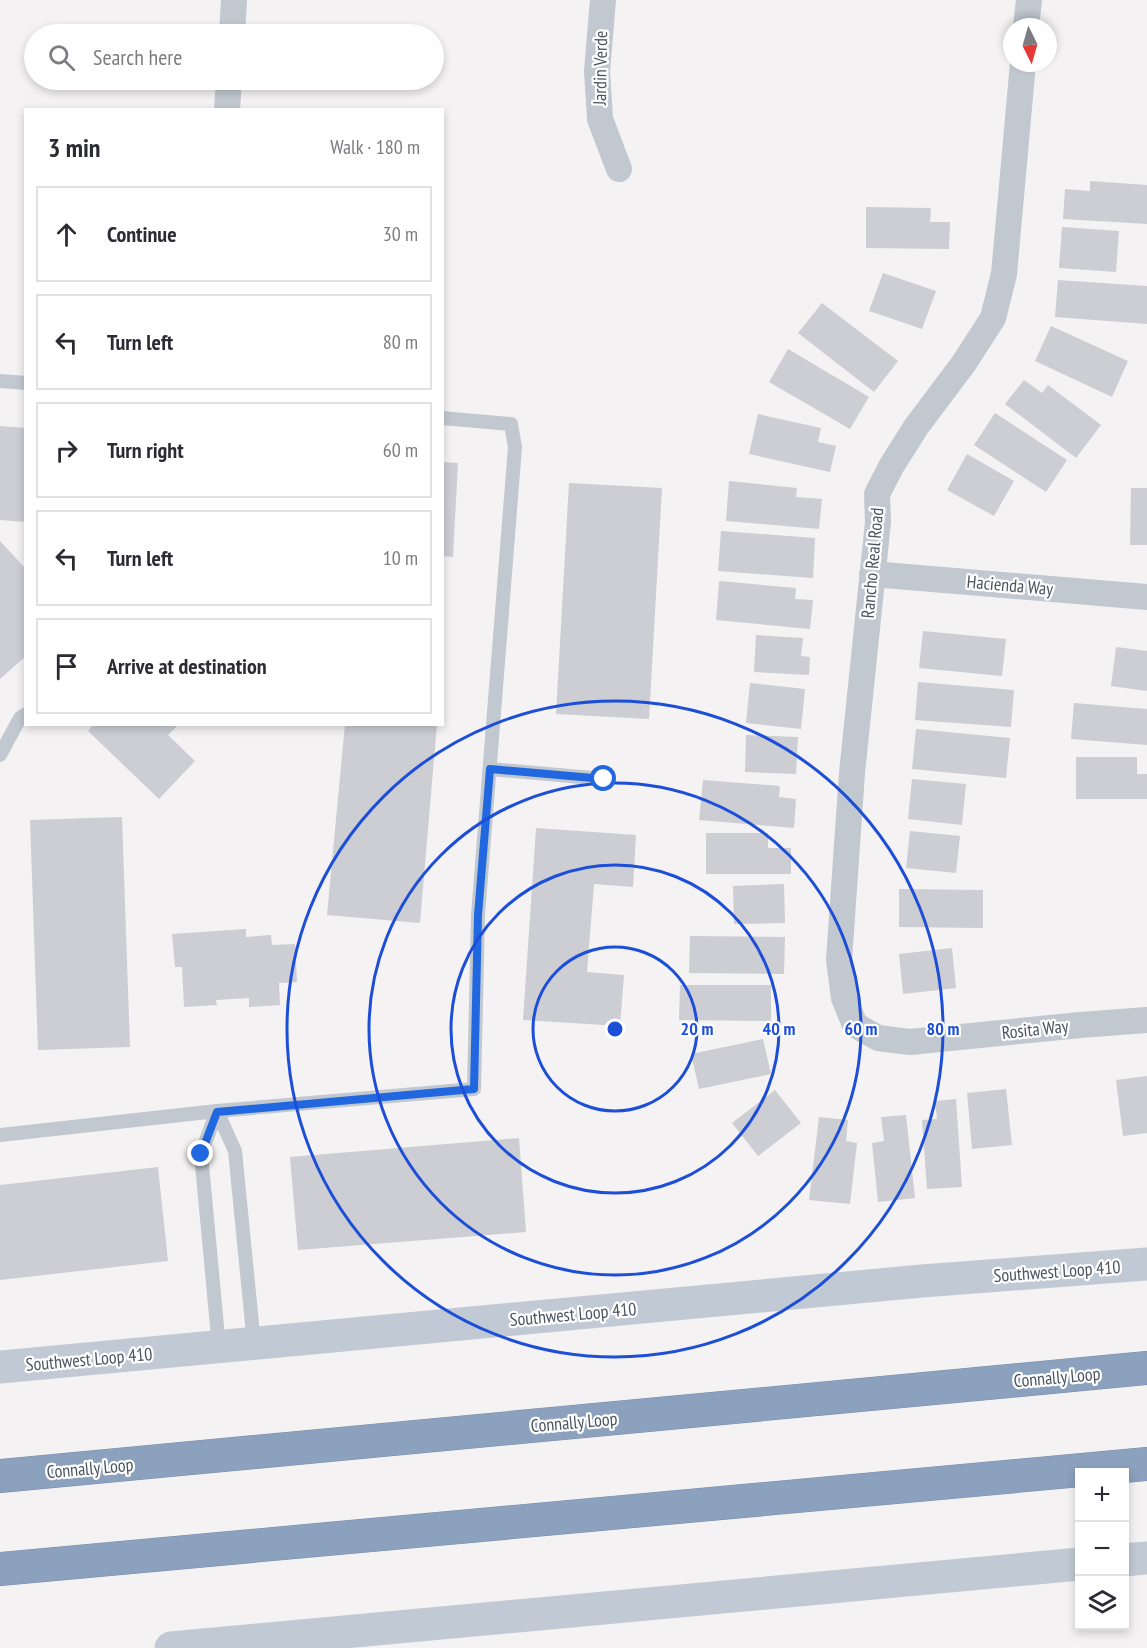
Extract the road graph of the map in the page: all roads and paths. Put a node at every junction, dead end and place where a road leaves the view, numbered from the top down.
1 (234, 0) edge
2 (603, 0) edge
3 (1029, 0) edge
4 (1027, 18) edge
5 (233, 24) edge
6 (1022, 72) edge
7 (228, 90) edge
8 (227, 108) edge
9 (619, 169) dead end
10 (0, 381) edge
11 (24, 383) edge
12 (444, 418) edge
13 (872, 574) junction
14 (1147, 597) edge
15 (24, 715) edge
16 (0, 755) edge
17 (490, 769) junction
18 (604, 779) dead end
19 (1147, 1020) edge
20 (855, 1025) joint
21 (217, 1112) junction
22 (0, 1135) edge
23 (1147, 1264) edge
24 (254, 1344) junction
25 (219, 1348) junction
26 (0, 1367) edge
27 (1147, 1368) edge
28 (1147, 1464) edge
29 (0, 1476) edge
30 (1147, 1558) edge
31 (1129, 1560) edge
32 (1075, 1564) edge
33 (0, 1569) edge
34 (171, 1648) edge

1 - 5 street
2 - 9 street, Jardin Verde
3 - 4 street
6 - 13 street, Rancho Real Road
7 - 8 street
10 - 11 lane
12 - 17 lane
13 - 14 street, Hacienda Way
13 - 20 street, Rancho Real Road
15 - 16 lane
17 - 18 lane
17 - 21 lane
19 - 20 street, Rosita Way
21 - 22 lane
21 - 24 lane
21 - 25 lane
23 - 24 main road, Southwest Loop 410
24 - 25 main road, Southwest Loop 410
25 - 26 main road, Southwest Loop 410
27 - 29 highway, Connally Loop
28 - 33 highway
30 - 31 main road
32 - 34 main road

